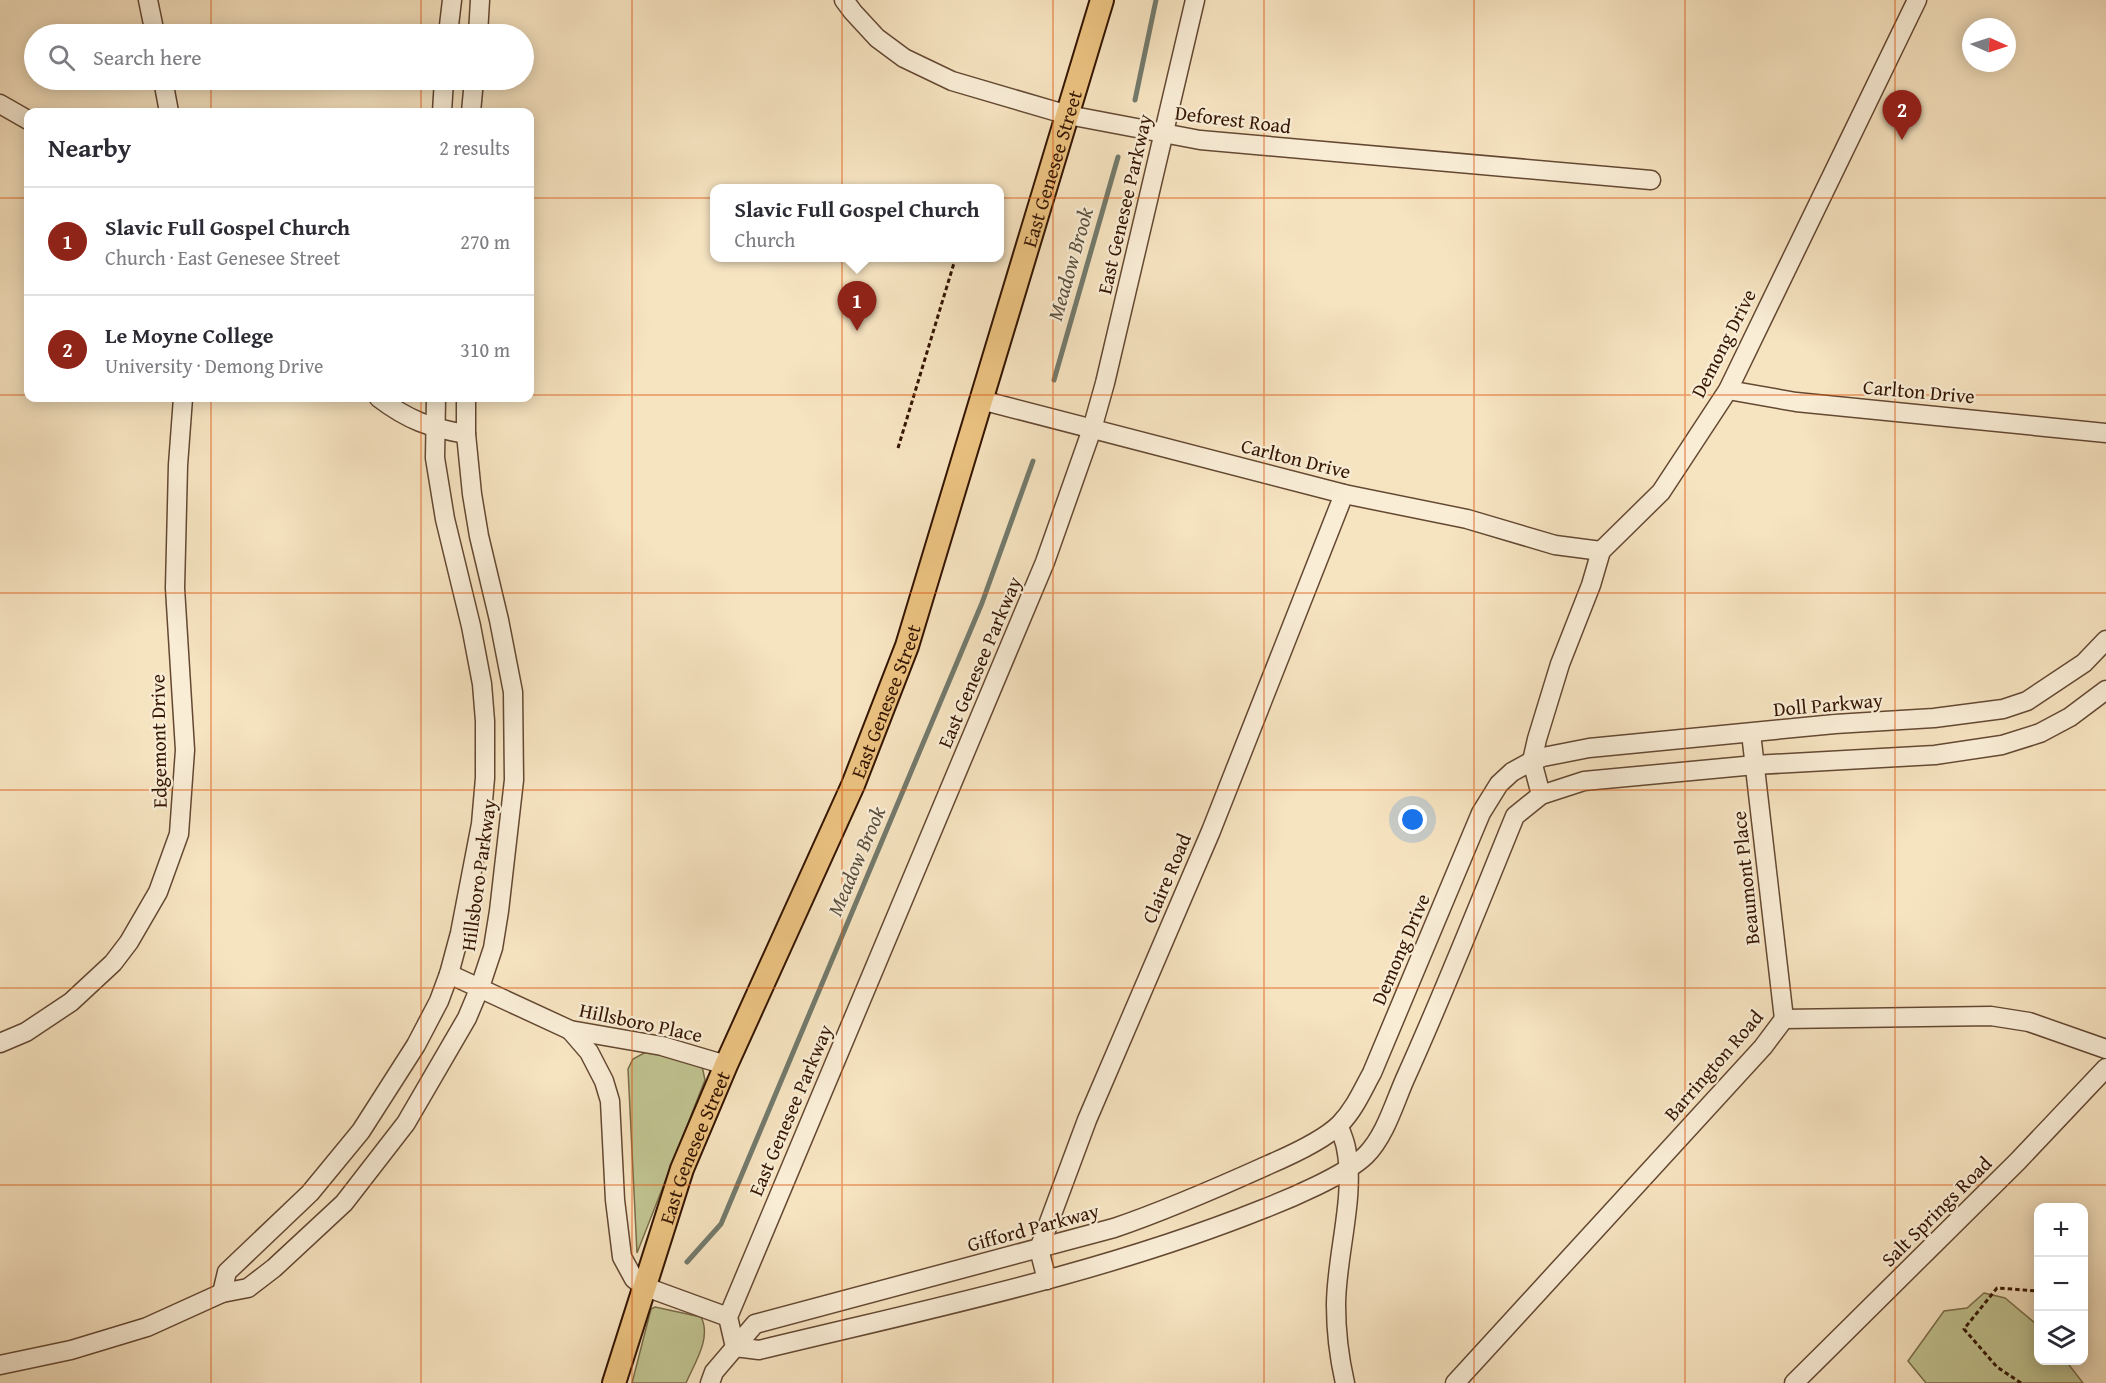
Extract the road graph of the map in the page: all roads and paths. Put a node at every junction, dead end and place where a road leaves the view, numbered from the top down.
1 (148, 0) edge
2 (452, 0) edge
3 (480, 0) edge
4 (844, 0) edge
5 (1102, 0) edge
6 (1195, 0) edge
7 (1917, 0) edge
8 (153, 24) edge
9 (449, 24) edge
10 (479, 24) edge
11 (165, 90) edge
12 (443, 90) edge
13 (473, 90) edge
14 (0, 104) edge
15 (168, 108) edge
16 (442, 108) edge
17 (471, 108) edge
18 (1068, 115) junction
19 (24, 118) edge
20 (1164, 134) junction
21 (1651, 180) dead end
22 (954, 263) dead end
23 (1728, 390) junction
24 (981, 400) junction
25 (183, 402) edge
26 (384, 402) edge
27 (436, 402) edge
28 (466, 402) edge
29 (436, 429) junction
30 (1092, 429) junction
31 (2106, 433) edge
32 (466, 434) junction
33 (898, 448) dead end
34 (1344, 494) junction
35 (1601, 551) junction
36 (2106, 640) edge
37 (2106, 690) edge
38 (1751, 733) junction
39 (1532, 761) junction
40 (1755, 765) junction
41 (1541, 795) junction
42 (449, 974) junction
43 (480, 987) junction
44 (1784, 1019) junction
45 (570, 1030) junction
46 (0, 1043) edge
47 (2106, 1049) edge
48 (726, 1065) junction
49 (2106, 1068) edge
50 (1339, 1126) junction
51 (1348, 1169) junction
52 (1039, 1249) junction
53 (1047, 1280) junction
54 (644, 1286) junction
55 (2034, 1291) edge
56 (222, 1293) junction
57 (728, 1317) junction
58 (735, 1347) junction
59 (0, 1365) edge
60 (614, 1383) edge
61 (710, 1383) edge
62 (1345, 1383) edge
63 (1455, 1383) edge
64 (1794, 1383) edge
65 (2022, 1383) edge

1 - 8 street
2 - 9 street
3 - 10 street
4 - 18 street, Deforest Road
5 - 18 main road, East Genesee Street
6 - 20 street, East Genesee Parkway
7 - 23 street, Demong Drive
11 - 15 street
12 - 16 street
13 - 17 street
14 - 19 street
18 - 20 street, Deforest Road
18 - 24 main road, East Genesee Street
20 - 21 street, Deforest Road
20 - 30 street, East Genesee Parkway
22 - 33 path
23 - 31 street, Carlton Drive
23 - 35 street, Demong Drive
24 - 30 street, Carlton Drive
24 - 48 main road, East Genesee Street
25 - 46 street, Edgemont Drive
26 - 29 street
27 - 29 street, Hillsboro Parkway
28 - 32 street, Hillsboro Parkway
29 - 32 street
29 - 42 street, Hillsboro Parkway
30 - 34 street, Carlton Drive
30 - 57 street, East Genesee Parkway
32 - 43 street, Hillsboro Parkway
34 - 35 street, Carlton Drive
34 - 52 street, Claire Road
35 - 39 street, Demong Drive
36 - 38 street, Doll Parkway
37 - 40 street
38 - 39 street, Doll Parkway
38 - 40 street, Beaumont Place
39 - 41 street, Demong Drive
39 - 50 street, Demong Drive
40 - 41 street
40 - 44 street, Beaumont Place
41 - 51 street
42 - 43 street, Hillsboro Place
42 - 56 street, Hillsboro Parkway
43 - 45 street, Hillsboro Place
43 - 56 street, Hillsboro Parkway
44 - 47 street, Barrington Road
44 - 63 street, Barrington Road
45 - 48 street, Hillsboro Place
45 - 54 street
48 - 54 main road, East Genesee Street
49 - 64 street, Salt Springs Road
50 - 51 street
50 - 52 street, Gifford Parkway
51 - 53 street
51 - 62 street
52 - 53 street
52 - 58 street, Gifford Parkway
53 - 58 street
54 - 57 street
54 - 60 main road, East Genesee Street
55 - 65 path
56 - 59 street, Hillsboro Parkway
57 - 58 street
58 - 61 street, Gifford Parkway

